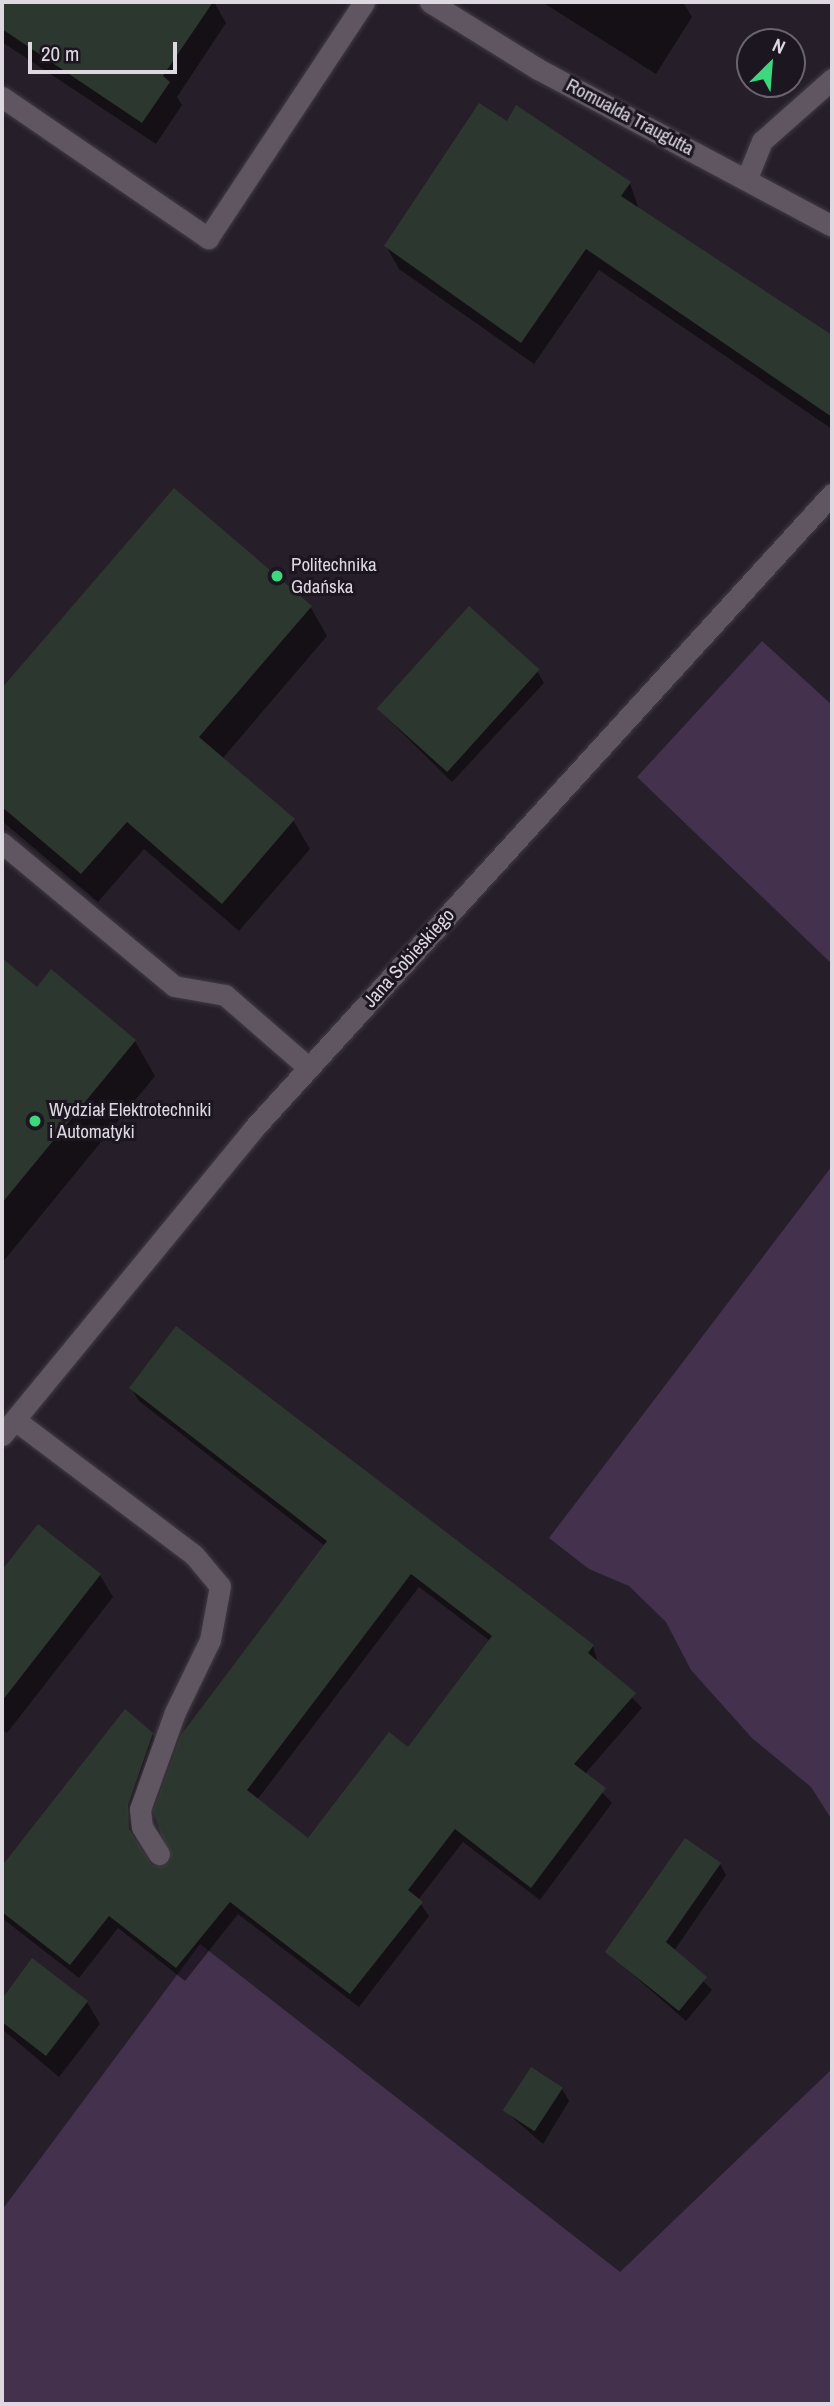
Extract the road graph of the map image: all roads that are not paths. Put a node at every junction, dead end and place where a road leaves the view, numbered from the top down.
1 (364, 2) edge
2 (430, 2) edge
3 (832, 79) edge
4 (2, 97) edge
5 (747, 178) junction
6 (832, 226) edge
7 (832, 494) edge
8 (2, 843) edge
9 (309, 1068) junction
10 (8, 1427) edge
11 (159, 1854) dead end

1 - 4 main road
2 - 5 main road, Romualda Traugutta
3 - 5 main road
5 - 6 main road, Romualda Traugutta
7 - 9 main road, Jana Sobieskiego
8 - 9 main road
9 - 10 main road, Jana Sobieskiego
10 - 11 main road

